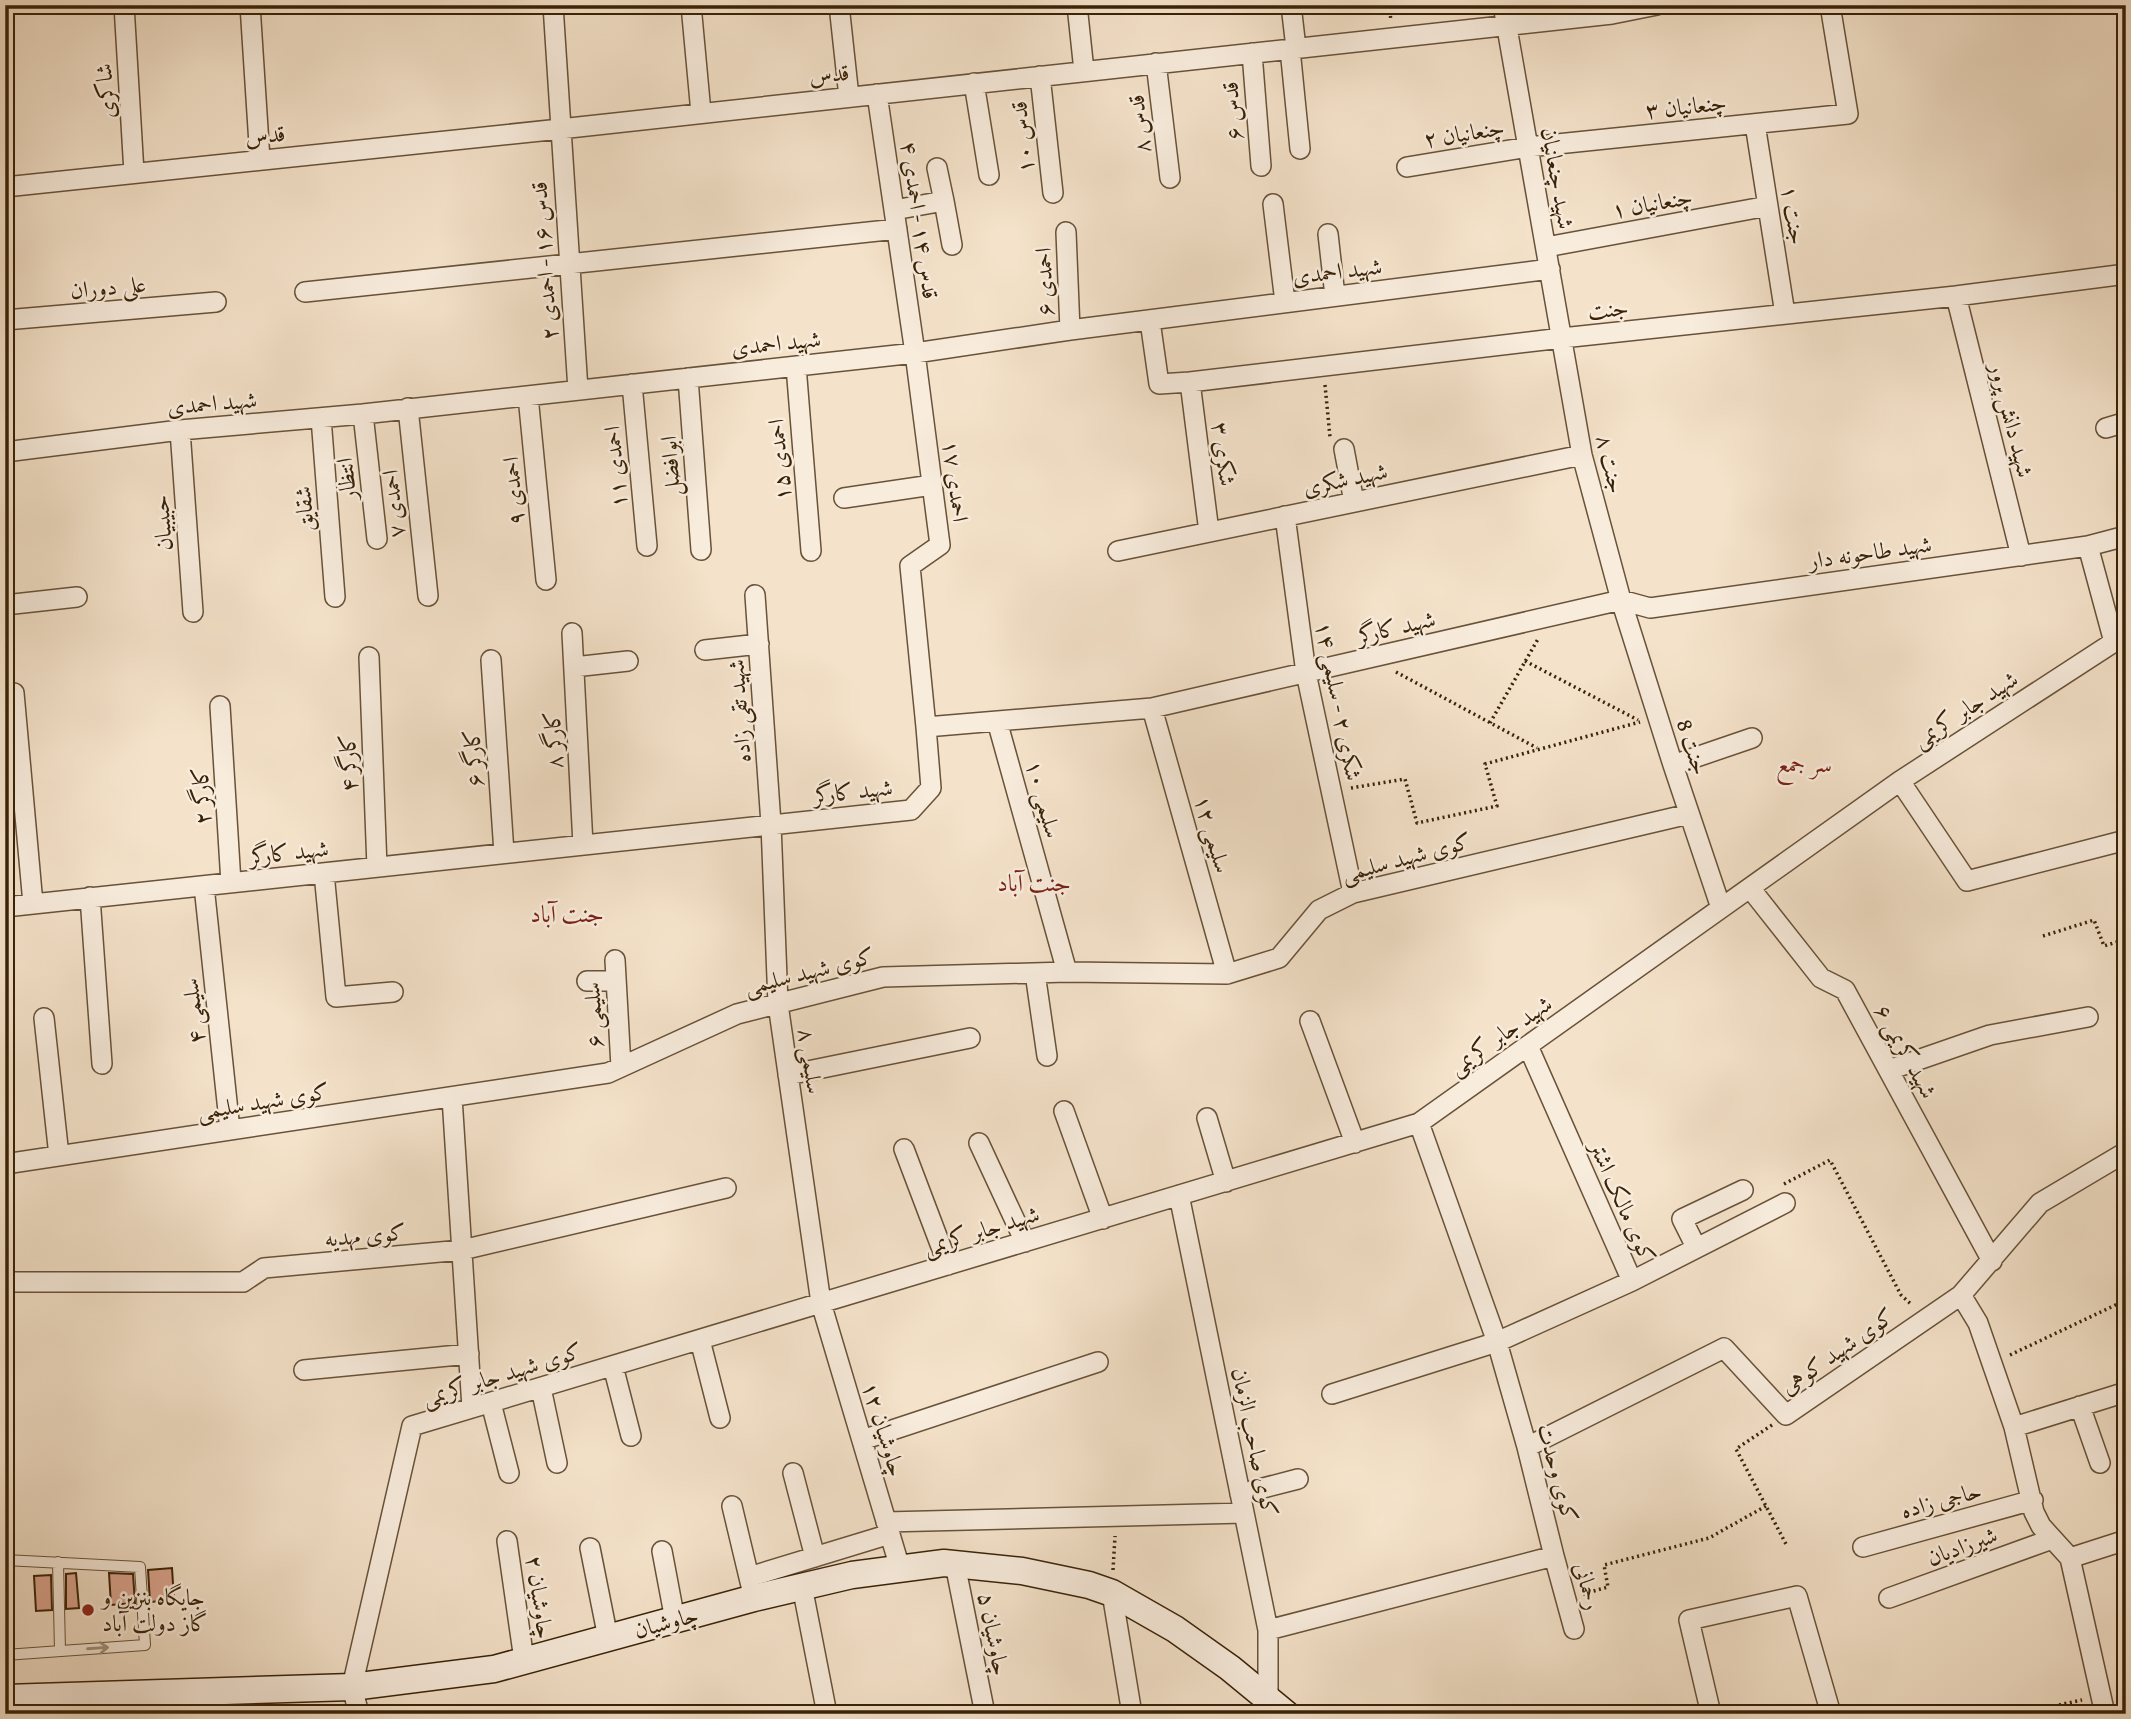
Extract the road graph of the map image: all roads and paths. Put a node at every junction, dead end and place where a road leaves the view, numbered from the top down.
1 (124, 5) edge
2 (250, 5) edge
3 (553, 5) edge
4 (691, 5) edge
5 (839, 5) edge
6 (1077, 5) edge
7 (1291, 5) edge
8 (1503, 5) edge
9 (1657, 5) edge
10 (1830, 5) edge
11 (1507, 25) junction
12 (1293, 48) junction
13 (1252, 53) junction
14 (1156, 63) junction
15 (1084, 71) junction
16 (1040, 76) junction
17 (974, 83) junction
18 (877, 94) junction
19 (849, 97) junction
20 (701, 113) junction
21 (1755, 124) junction
22 (560, 129) junction
23 (1528, 147) junction
24 (1300, 149) dead end
25 (260, 160) junction
26 (1261, 166) dead end
27 (1407, 167) dead end
28 (937, 168) dead end
29 (135, 173) junction
30 (989, 175) dead end
31 (1170, 178) dead end
32 (5, 187) edge
33 (1053, 193) dead end
34 (944, 201) junction
35 (1273, 204) dead end
36 (1768, 206) junction
37 (895, 220) junction
38 (1066, 232) dead end
39 (1328, 234) dead end
40 (952, 245) dead end
41 (1546, 247) junction
42 (569, 264) junction
43 (1549, 269) junction
44 (2126, 274) edge
45 (305, 292) dead end
46 (1335, 296) junction
47 (1956, 296) junction
48 (216, 302) dead end
49 (1285, 302) junction
50 (1785, 314) junction
51 (5, 320) edge
52 (1150, 321) junction
53 (1070, 330) junction
54 (1562, 338) junction
55 (915, 353) junction
56 (796, 366) junction
57 (1323, 367) junction
58 (688, 378) junction
59 (1190, 382) junction
60 (632, 384) junction
61 (578, 390) junction
62 (528, 396) junction
63 (408, 408) junction
64 (363, 414) junction
65 (321, 418) junction
66 (2126, 422) edge
67 (2106, 428) dead end
68 (180, 430) junction
69 (1344, 449) joint
70 (5, 452) edge
71 (1582, 455) junction
72 (932, 485) junction
73 (844, 498) dead end
74 (1354, 502) junction
75 (1285, 516) junction
76 (1209, 532) junction
77 (2126, 536) edge
78 (377, 538) dead end
79 (647, 546) dead end
80 (2088, 547) junction
81 (701, 550) dead end
82 (811, 551) dead end
83 (1118, 551) dead end
84 (2021, 556) junction
85 (546, 580) dead end
86 (755, 594) dead end
87 (428, 596) dead end
88 (77, 597) dead end
89 (335, 597) dead end
90 (1621, 600) junction
91 (5, 605) edge
92 (193, 612) dead end
93 (1551, 616) junction
94 (572, 633) dead end
95 (2120, 640) edge
96 (759, 644) junction
97 (705, 650) dead end
98 (369, 657) dead end
99 (1370, 658) junction
100 (491, 660) dead end
101 (628, 661) dead end
102 (1525, 661) junction
103 (573, 667) junction
104 (1306, 673) junction
105 (14, 693) dead end
106 (220, 706) dead end
107 (1152, 708) junction
108 (1650, 720) junction
109 (997, 721) junction
110 (1490, 723) junction
111 (926, 727) junction
112 (1752, 738) dead end
113 (1538, 748) junction
114 (1673, 765) junction
115 (1900, 781) junction
116 (1331, 792) junction
117 (1689, 814) junction
118 (771, 824) junction
119 (2126, 840) edge
120 (583, 845) junction
121 (504, 853) junction
122 (377, 867) junction
123 (324, 873) junction
124 (231, 883) junction
125 (204, 886) junction
126 (1750, 888) junction
127 (1353, 893) junction
128 (90, 897) junction
129 (33, 904) junction
130 (5, 907) edge
131 (1721, 908) junction
132 (2043, 936) dead end
133 (2126, 939) edge
134 (615, 960) dead end
135 (1067, 972) junction
136 (1035, 973) junction
137 (1227, 974) junction
138 (587, 981) dead end
139 (615, 981) junction
140 (393, 992) dead end
141 (778, 1004) junction
142 (2088, 1017) dead end
143 (44, 1018) dead end
144 (1310, 1021) dead end
145 (970, 1038) dead end
146 (1528, 1046) junction
147 (1048, 1056) dead end
148 (102, 1064) dead end
149 (621, 1067) junction
150 (1889, 1070) junction
151 (788, 1075) junction
152 (452, 1097) junction
153 (1064, 1111) dead end
154 (1207, 1118) dead end
155 (1419, 1123) junction
156 (230, 1130) junction
157 (979, 1143) dead end
158 (1355, 1143) junction
159 (904, 1149) dead end
160 (2126, 1152) edge
161 (58, 1156) junction
162 (5, 1164) edge
163 (1226, 1182) junction
164 (726, 1188) dead end
165 (1743, 1190) dead end
166 (1179, 1195) junction
167 (1785, 1203) joint
168 (1102, 1219) junction
169 (1025, 1242) junction
170 (1696, 1247) junction
171 (462, 1250) junction
172 (1992, 1261) junction
173 (948, 1265) junction
174 (1632, 1281) junction
175 (5, 1282) edge
176 (1961, 1295) junction
177 (2126, 1300) edge
178 (821, 1303) junction
179 (1926, 1319) junction
180 (700, 1340) junction
181 (1497, 1342) junction
182 (469, 1354) junction
183 (1098, 1362) dead end
184 (1992, 1364) junction
185 (613, 1366) junction
186 (304, 1370) dead end
187 (541, 1388) junction
188 (2126, 1392) edge
189 (1332, 1394) dead end
190 (482, 1406) junction
191 (2080, 1406) junction
192 (1786, 1415) junction
193 (720, 1419) dead end
194 (2014, 1427) junction
195 (631, 1437) dead end
196 (862, 1440) junction
197 (1527, 1447) junction
198 (557, 1463) dead end
199 (2100, 1463) dead end
200 (509, 1473) dead end
201 (793, 1473) dead end
202 (1298, 1479) dead end
203 (1240, 1494) junction
204 (2033, 1500) junction
205 (732, 1506) dead end
206 (1766, 1506) junction
207 (1244, 1513) junction
208 (1116, 1516) junction
209 (888, 1528) junction
210 (2052, 1539) junction
211 (2126, 1540) edge
212 (507, 1541) dead end
213 (1787, 1546) dead end
214 (1863, 1547) dead end
215 (590, 1548) dead end
216 (662, 1551) dead end
217 (1555, 1556) junction
218 (815, 1557) junction
219 (2070, 1559) junction
220 (5, 1560) edge
221 (58, 1562) junction
222 (955, 1564) junction
223 (900, 1569) junction
224 (802, 1586) junction
225 (752, 1587) junction
226 (1112, 1593) junction
227 (1566, 1598) junction
228 (1889, 1598) dead end
229 (675, 1620) junction
230 (1574, 1629) dead end
231 (1268, 1630) junction
232 (608, 1638) junction
233 (60, 1651) junction
234 (5, 1655) edge
235 (524, 1660) junction
236 (352, 1687) junction
237 (74, 1696) junction
238 (5, 1698) edge
239 (2103, 1705) edge
240 (1277, 1707) edge
241 (54, 1714) edge
242 (359, 1714) edge
243 (827, 1714) edge
244 (985, 1714) edge
245 (1132, 1714) edge
246 (1711, 1714) edge
247 (1831, 1714) edge
248 (2015, 1714) edge

1 - 29 street, شاکری
2 - 25 street
3 - 22 street, قدس ۱۶ - احمدی ۲
4 - 20 street
5 - 19 street
6 - 15 street
7 - 12 street
8 - 11 street, شهید چنعانیان
9 - 11 street, قدس
10 - 21 street, چنعانیان ۳
11 - 12 street, قدس
11 - 23 street, شهید چنعانیان
12 - 13 street, قدس
12 - 24 street
13 - 14 street, قدس
13 - 26 street, قدس ۶
14 - 15 street, قدس
14 - 31 street, قدس ۸
15 - 16 street, قدس
16 - 17 street, قدس
16 - 33 street, قدس ۱۰
17 - 18 street, قدس
17 - 30 street
18 - 19 street, قدس
18 - 37 street, قدس ۱۴ - احمدی ۴
19 - 20 street, قدس
20 - 22 street, قدس
21 - 23 street, چنعانیان ۳
21 - 36 street, جنت ۱
22 - 25 street, قدس
22 - 42 street, قدس ۱۶ - احمدی ۲
23 - 27 street, چنعانیان ۲
23 - 41 street, شهید چنعانیان
25 - 29 street, قدس
28 - 34 street
29 - 32 street, قدس
34 - 37 street
34 - 40 street
35 - 49 street
36 - 41 street, چنعانیان ۱
36 - 50 street, جنت ۱
37 - 42 street
37 - 55 street, قدس ۱۴ - احمدی ۴
38 - 53 street, احمدی ۶
39 - 46 street
41 - 43 street, شهید چنعانیان
42 - 45 street
42 - 61 street, قدس ۱۶ - احمدی ۲
43 - 46 street, شهید احمدی
43 - 54 street, شهید چنعانیان
44 - 47 street, جنت
46 - 49 street, شهید احمدی
47 - 50 street, جنت
47 - 84 street, شهید دانش پرور
48 - 51 street, علی دوران
49 - 52 street, شهید احمدی
50 - 54 street, جنت
52 - 53 street, شهید احمدی
52 - 59 street, جنت
53 - 55 street, شهید احمدی
54 - 57 street, جنت
54 - 71 street, جنت ۸
55 - 56 street, شهید احمدی
55 - 72 street, احمدی ۱۷
56 - 58 street, شهید احمدی
56 - 82 street, احمدی ۱۵
57 - 59 street, جنت
57 - 69 path
58 - 60 street, شهید احمدی
58 - 81 street, ابوافضل
59 - 76 street, شکری ۳
60 - 61 street, شهید احمدی
60 - 79 street, احمدی ۱۱
61 - 62 street, شهید احمدی
62 - 63 street, شهید احمدی
62 - 85 street, احمدی ۹
63 - 64 street, شهید احمدی
63 - 87 street, احمدی ۷
64 - 65 street, شهید احمدی
64 - 78 street, انتظار
65 - 68 street, شهید احمدی
65 - 89 street, شقایق
66 - 67 street
68 - 70 street, شهید احمدی
68 - 92 street, حبیبیان
69 - 74 street
71 - 74 street, شهید شکری
71 - 90 street, جنت ۸
72 - 73 street
72 - 111 street, احمدی ۱۷
74 - 75 street, شهید شکری
75 - 76 street, شهید شکری
75 - 104 street, شکری ۲ - سلیمی ۱۴
76 - 83 street, شهید شکری
77 - 80 street, شهيد طاحونه دار
80 - 84 street, شهيد طاحونه دار
80 - 95 street
84 - 90 street, شهيد طاحونه دار
86 - 96 street, شهید تقی زاده
88 - 91 street
90 - 93 street, شهید کارگر
90 - 108 street, جنت 8
93 - 99 street, شهید کارگر
93 - 102 path
94 - 103 street, کارگر ۸
95 - 115 street, شهید جابر کریمی
96 - 97 street
96 - 118 street, شهید تقی زاده
98 - 122 street, کارگر ۴
99 - 104 street, شهید کارگر
99 - 110 path
100 - 121 street, کارگر ۶
101 - 103 street
102 - 108 path
102 - 110 path
103 - 120 street, کارگر ۸
104 - 107 street, شهید کارگر
104 - 116 street, شکری ۲ - سلیمی ۱۴
105 - 129 street
106 - 124 street, کارگر ۲
107 - 109 street, شهید کارگر
107 - 137 street, سلیمی ۱۲
108 - 113 path
108 - 114 street, جنت 8
109 - 111 street, شهید کارگر
109 - 135 street, سلیمی ۱۰
110 - 113 path
111 - 118 street, شهید کارگر
112 - 114 street
113 - 116 path
114 - 117 street, جنت 8
115 - 119 street
115 - 126 street, شهید جابر کریمی
116 - 127 street, شکری ۲ - سلیمی ۱۴
117 - 127 street, کوی شهید سلیمی
117 - 131 street, جنت 8
118 - 120 street, شهید کارگر
118 - 141 street, سلیمی ۸
120 - 121 street, شهید کارگر
121 - 122 street, شهید کارگر
122 - 123 street, شهید کارگر
123 - 124 street, شهید کارگر
123 - 140 street
124 - 125 street, شهید کارگر
125 - 128 street, شهید کارگر
125 - 156 street, سلیمی ۴
126 - 131 street, شهید جابر کریمی
126 - 150 street, شهید کریمی ۶
127 - 137 street, کوی شهید سلیمی
128 - 129 street, شهید کارگر
128 - 148 street
129 - 130 street, شهید کارگر
131 - 146 street, شهید جابر کریمی
132 - 133 path
134 - 139 street, سلیمی ۶
135 - 136 street, کوی شهید سلیمی
135 - 137 street, کوی شهید سلیمی
136 - 141 street, کوی شهید سلیمی
136 - 147 street
138 - 139 street
139 - 149 street, سلیمی ۶
141 - 149 street, کوی شهید سلیمی
141 - 151 street, سلیمی ۸
142 - 150 street
143 - 161 street
144 - 158 street
145 - 151 street
146 - 155 street, شهید جابر کریمی
146 - 174 street, کوی مالک اشتر
149 - 152 street, کوی شهید سلیمی
150 - 172 street, شهید کریمی ۶
151 - 178 street, سلیمی ۸
152 - 156 street, کوی شهید سلیمی
152 - 171 street
153 - 168 street
154 - 163 street
155 - 158 street, شهید جابر کریمی
155 - 181 street, کوی وحدت
156 - 161 street, کوی شهید سلیمی
157 - 169 street
158 - 163 street, شهید جابر کریمی
159 - 173 street
160 - 172 street, کوی شهید کوهی
161 - 162 street, کوی شهید سلیمی
163 - 166 street, شهید جابر کریمی
164 - 171 street, کوی مهدیه
165 - 170 street
166 - 168 street, شهید جابر کریمی
166 - 203 street, کوی صاحب الزمان
167 - 170 street
167 - 179 path
168 - 169 street, شهید جابر کریمی
169 - 173 street, شهید جابر کریمی
170 - 174 street
171 - 175 street, کوی مهدیه
171 - 182 street
172 - 176 street, کوی شهید کوهی
173 - 178 street, شهید جابر کریمی
174 - 181 street, کوی مالک اشتر
176 - 179 street, کوی شهید کوهی
176 - 184 street
177 - 184 path
178 - 180 street, کوی شهید جابر کریمی
178 - 196 street, چاوشیان ۱۲
179 - 192 street, کوی شهید کوهی
180 - 185 street, کوی شهید جابر کریمی
180 - 193 street
181 - 189 street, کوی مالک اشتر
181 - 197 street, کوی وحدت
182 - 186 street
182 - 190 street
183 - 196 street
184 - 194 street
185 - 187 street, کوی شهید جابر کریمی
185 - 195 street
187 - 190 street, کوی شهید جابر کریمی
187 - 198 street
188 - 191 street
190 - 200 street
190 - 236 street, کوی شهید جابر کریمی
191 - 194 street
191 - 199 street
192 - 197 street, کوی شهید کوهی
192 - 206 path
194 - 204 street
196 - 209 street, چاوشیان ۱۲
197 - 217 street, کوی وحدت
201 - 218 street
202 - 203 street
203 - 207 street, کوی صاحب الزمان
204 - 210 street
204 - 214 street, حاجی زاده
205 - 225 street
206 - 213 path
206 - 227 path
207 - 208 street
207 - 231 street, کوی صاحب الزمان
208 - 209 street
208 - 226 path
209 - 218 street
209 - 223 street, چاوشیان ۱۲
210 - 219 street
210 - 228 street, شیرزادیان
211 - 219 street
212 - 235 street, چاوشیان ۲
215 - 232 street
216 - 229 street
217 - 227 street, رحمانی
217 - 231 street, کوی وحدت
218 - 225 street
219 - 239 street
220 - 221 lane
221 - 233 lane
233 -> 221 lane
222 - 223 main road, چاوشیان
222 - 226 main road, چاوشیان
222 - 244 street, چاوشیان ۵
223 - 224 main road, چاوشیان
224 - 225 main road, چاوشیان
224 - 243 street
225 - 229 main road, چاوشیان
226 - 240 main road, چاوشیان
226 - 245 street
227 - 230 street, رحمانی
229 - 232 main road, چاوشیان
231 - 240 street, کوی صاحب الزمان
232 - 235 main road, چاوشیان
233 - 234 lane
235 - 236 main road, چاوشیان
236 - 237 main road, چاوشیان
236 - 242 street
237 - 238 main road, چاوشیان
237 - 241 main road
239 - 248 path
246 - 247 street

